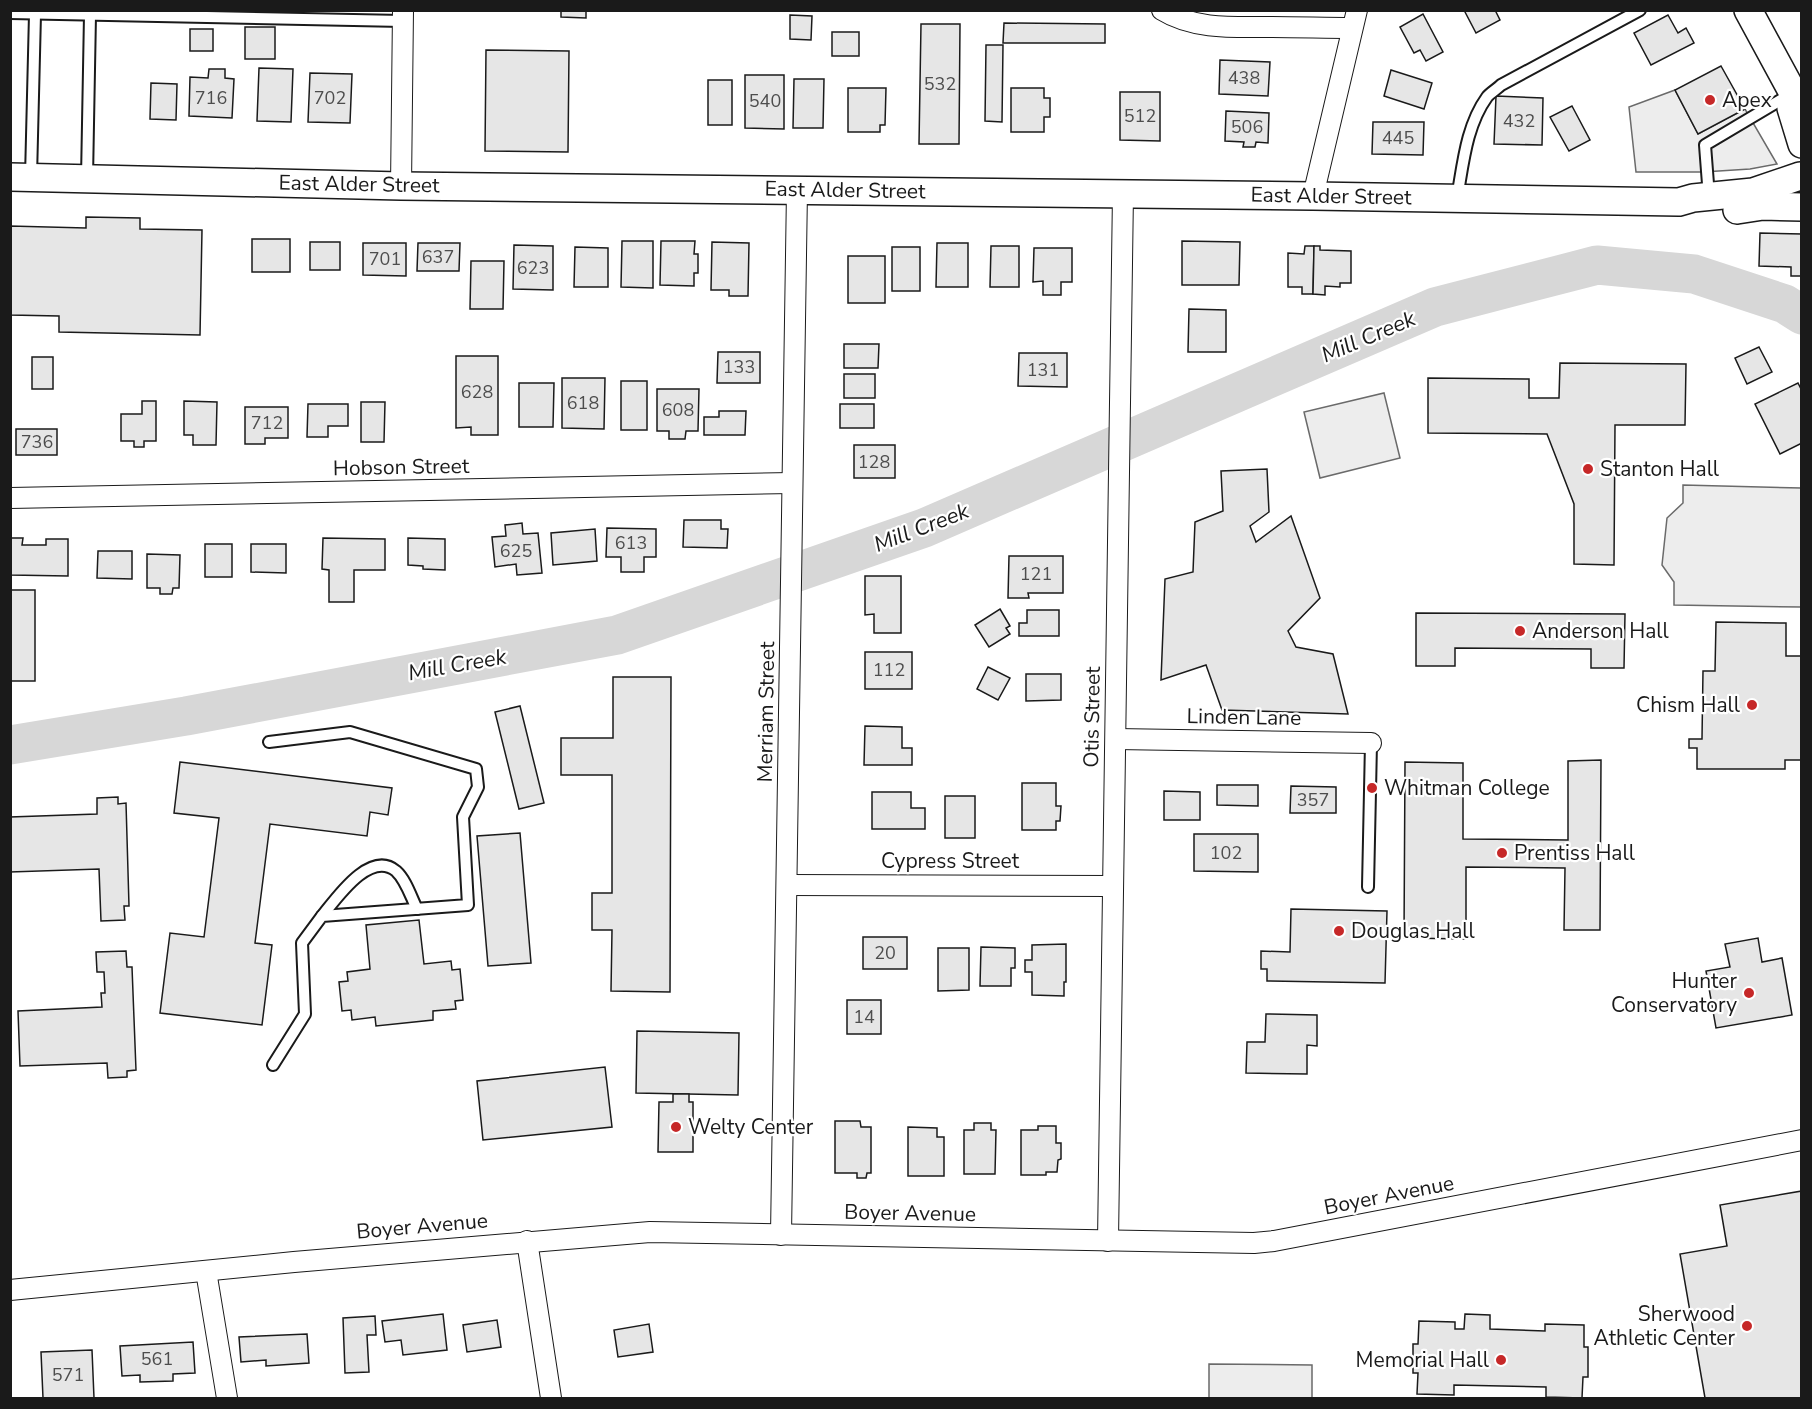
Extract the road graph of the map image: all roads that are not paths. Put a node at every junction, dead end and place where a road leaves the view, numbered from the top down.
1 (1162, 10) edge
2 (1640, 10) edge
3 (1748, 10) edge
4 (10, 13) edge
5 (35, 14) junction
6 (90, 15) junction
7 (403, 16) edge
8 (1354, 19) edge
9 (1793, 86) edge
10 (1802, 144) edge
11 (21, 177) edge
12 (87, 178) junction
13 (1801, 180) edge
14 (401, 186) junction
15 (797, 190) junction
16 (1123, 194) junction
17 (1313, 196) junction
18 (1709, 197) junction
19 (1457, 198) junction
20 (1679, 202) junction
21 (1802, 207) edge
22 (792, 483) junction
23 (10, 498) edge
24 (1116, 739) junction
25 (269, 742) dead end
26 (1371, 743) joint
27 (787, 885) junction
28 (1113, 886) junction
29 (1368, 887) dead end
30 (417, 909) junction
31 (322, 916) junction
32 (273, 1065) dead end
33 (1802, 1140) edge
34 (781, 1235) junction
35 (527, 1241) junction
36 (1108, 1241) junction
37 (206, 1271) junction
38 (10, 1290) edge
39 (227, 1398) edge
40 (551, 1398) edge

1 - 8 street
2 - 19 lane
3 - 9 main road
4 - 5 lane
5 - 6 lane
5 - 11 lane
6 - 7 lane
6 - 12 lane
7 - 14 street
8 - 17 street
9 - 10 main road
9 - 18 lane
11 - 12 main road, East Alder Street
12 - 14 main road, East Alder Street
13 - 18 main road, East Alder Street
14 - 15 main road, East Alder Street
15 - 16 main road, East Alder Street
15 - 22 street, Merriam Street
16 - 17 main road, East Alder Street
16 - 24 street, Otis Street
17 - 19 main road, East Alder Street
18 - 20 main road, East Alder Street
19 - 20 main road, East Alder Street
20 - 21 main road, East Alder Street
22 - 23 street, Hobson Street
22 - 27 street, Merriam Street
24 - 26 street, Linden Lane
24 - 28 street, Otis Street
25 - 30 lane
26 - 29 lane
27 - 28 street, Cypress Street
27 - 34 street, Merriam Street
28 - 36 street, Otis Street
30 - 31 lane
30 - 31 lane
31 - 32 lane
33 - 36 street, Boyer Avenue
34 - 35 street, Boyer Avenue
34 - 36 street, Boyer Avenue
35 - 37 street, Boyer Avenue
35 - 40 street
37 - 38 street, Boyer Avenue
37 - 39 street

